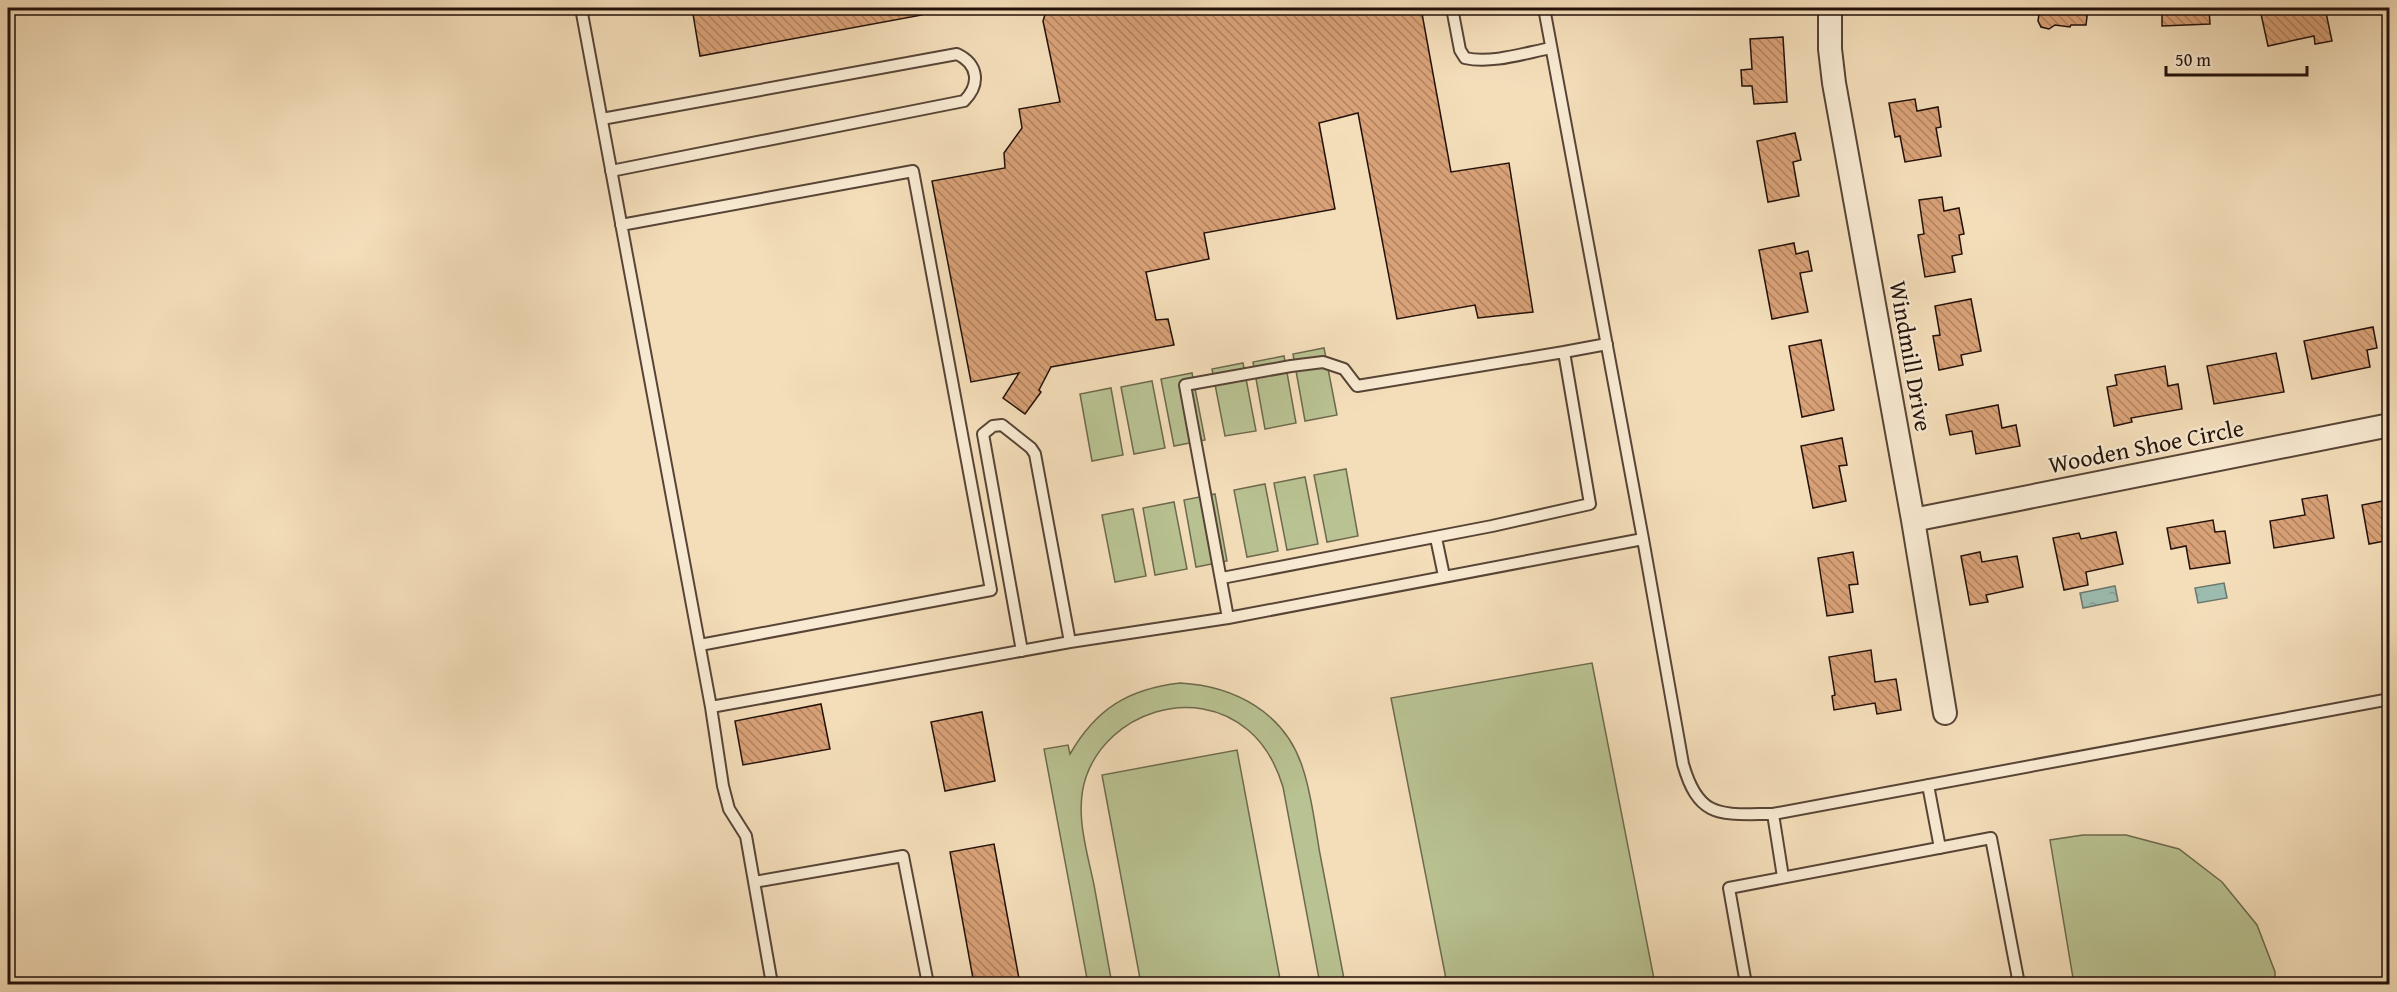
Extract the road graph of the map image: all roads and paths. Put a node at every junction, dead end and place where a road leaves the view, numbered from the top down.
1 (581, 8) edge
2 (1452, 8) edge
3 (1544, 8) edge
4 (1830, 8) edge
5 (1551, 48) junction
6 (602, 119) junction
7 (611, 171) junction
8 (621, 225) junction
9 (1607, 344) junction
10 (1564, 352) junction
11 (2390, 425) edge
12 (1913, 520) junction
13 (1436, 538) junction
14 (1643, 539) junction
15 (1444, 576) junction
16 (1222, 578) junction
17 (1228, 618) junction
18 (1070, 642) junction
19 (700, 645) junction
20 (1022, 651) junction
21 (2390, 699) edge
22 (711, 707) junction
23 (1945, 713) dead end
24 (1928, 785) junction
25 (1773, 814) junction
26 (1940, 848) junction
27 (1783, 877) junction
28 (754, 882) junction
29 (772, 984) edge
30 (928, 984) edge
31 (1746, 984) edge
32 (2019, 984) edge

1 - 6 lane
2 - 5 lane
3 - 5 lane
4 - 12 street, Windmill Drive
5 - 9 lane
6 - 7 lane
6 - 7 lane
7 - 8 lane
8 - 19 lane
8 - 19 lane
9 - 10 lane
9 - 14 lane
10 - 13 lane
10 - 16 lane
11 - 12 street, Wooden Shoe Circle
12 - 23 street, Windmill Drive
13 - 15 lane
13 - 16 lane
14 - 15 lane
14 - 25 lane
15 - 17 lane
16 - 17 lane
17 - 18 lane
18 - 20 lane
18 - 20 lane
19 - 22 lane
20 - 22 lane
21 - 24 lane
22 - 28 lane
24 - 25 lane
24 - 26 lane
25 - 27 lane
26 - 27 lane
26 - 32 lane
27 - 31 lane
28 - 29 lane
28 - 30 lane

